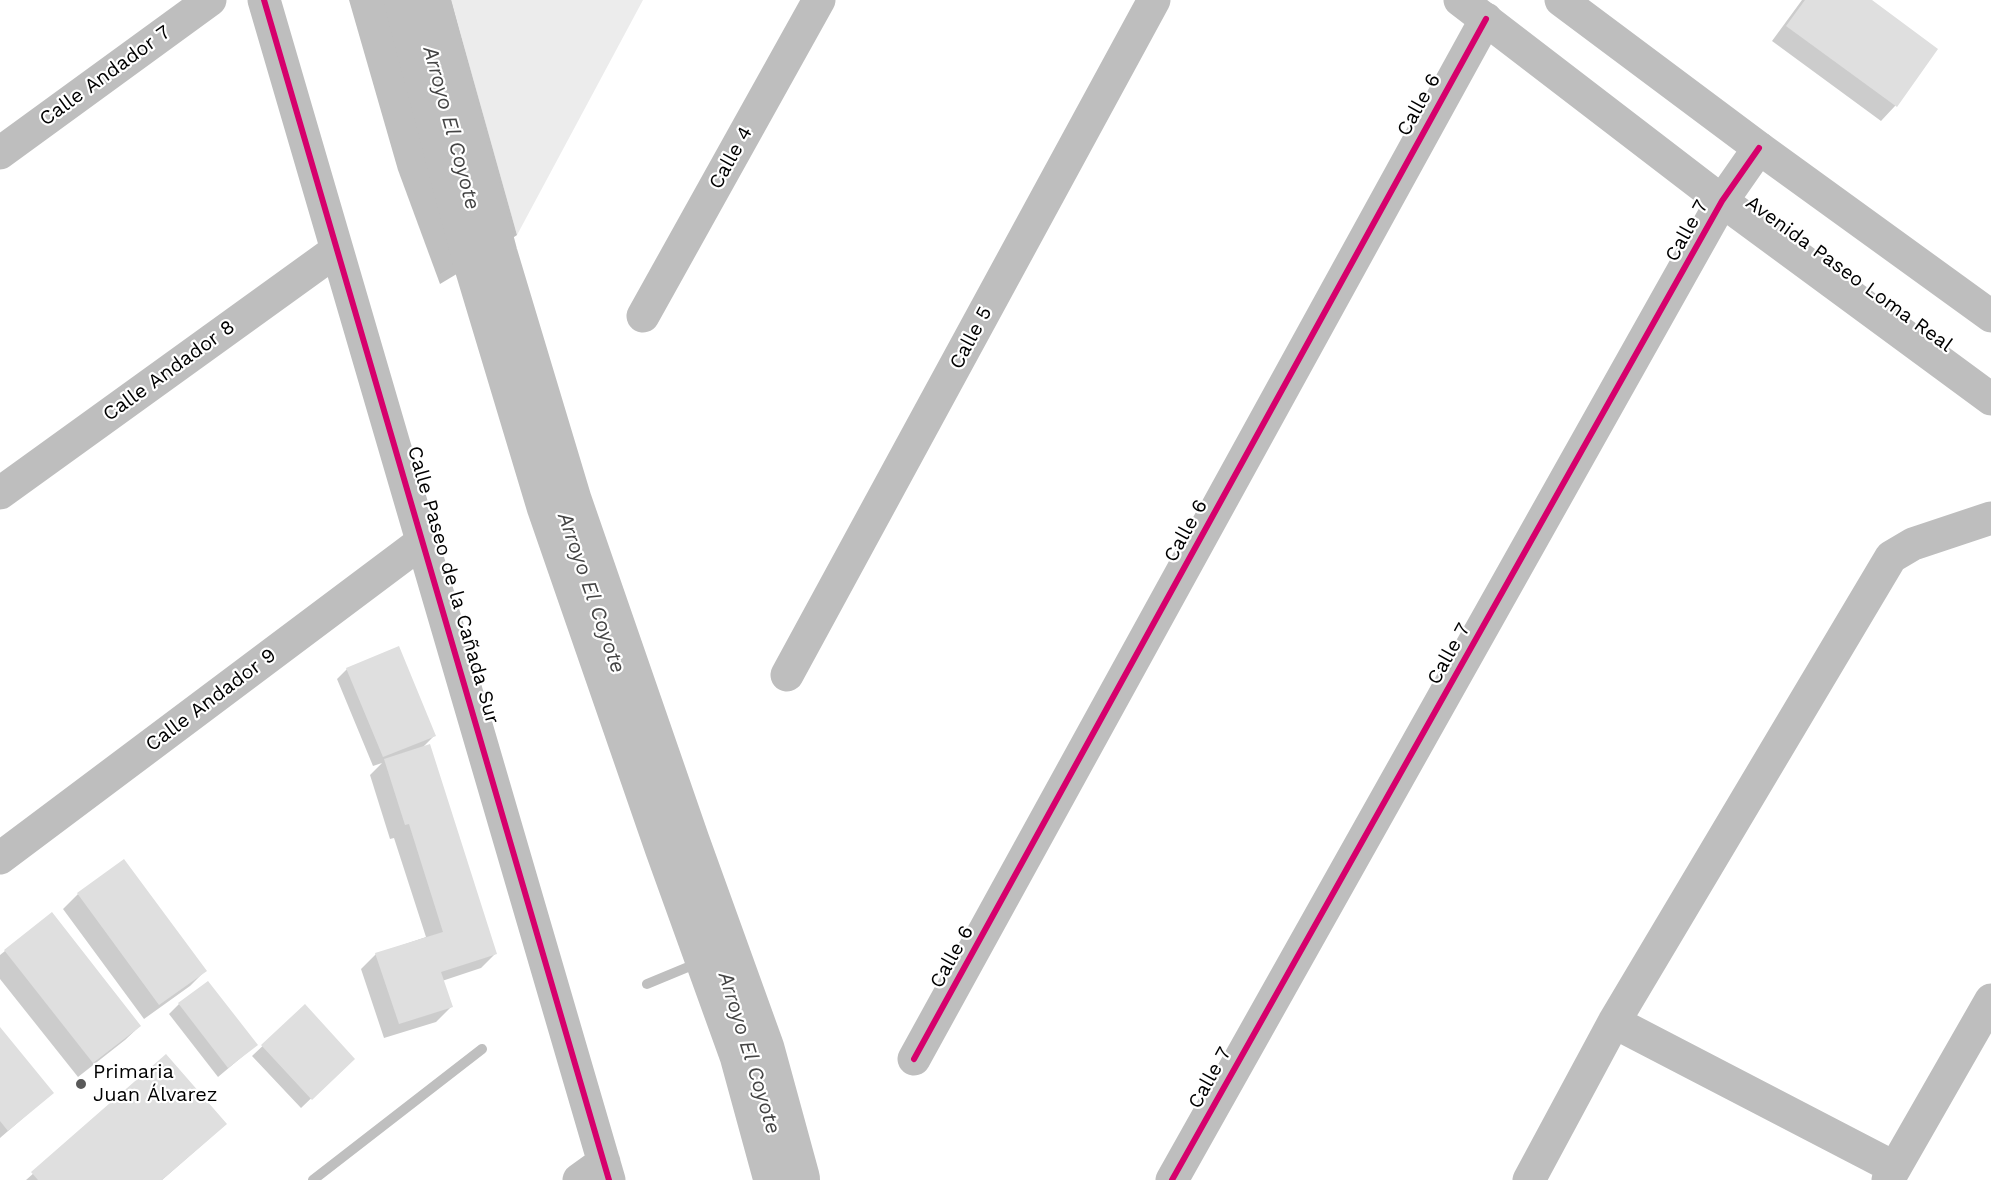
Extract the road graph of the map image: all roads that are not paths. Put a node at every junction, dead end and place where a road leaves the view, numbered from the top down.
1 (210, 0) edge
2 (264, 0) edge
3 (819, 0) edge
4 (1154, 0) edge
5 (1561, 0) edge
6 (1473, 9) edge
7 (1759, 147) junction
8 (0, 153) edge
9 (1722, 201) junction
10 (337, 250) junction
11 (644, 316) dead end
12 (1991, 316) edge
13 (1991, 399) edge
14 (0, 493) edge
15 (1991, 518) edge
16 (423, 541) junction
17 (787, 675) dead end
18 (0, 858) edge
19 (1991, 1000) edge
20 (1614, 1022) junction
21 (914, 1059) dead end
22 (597, 1174) edge
23 (1892, 1174) edge
24 (1172, 1180) edge
25 (1529, 1180) edge

1 - 8 street, Calle Andador 7
2 - 10 street, Calle Paseo de la Cañada Sur
3 - 11 street, Calle 4
4 - 17 street, Calle 5
5 - 7 street
6 - 9 street, Avenida Paseo Loma Real
6 - 21 street, Calle 6
7 - 9 street, Calle 7
7 - 12 street
9 - 13 street, Avenida Paseo Loma Real
9 - 24 street, Calle 7
10 - 14 street, Calle Andador 8
10 - 16 street, Calle Paseo de la Cañada Sur
15 - 20 street
16 - 18 street, Calle Andador 9
16 - 22 street, Calle Paseo de la Cañada Sur
19 - 23 street
20 - 23 street
20 - 25 street

